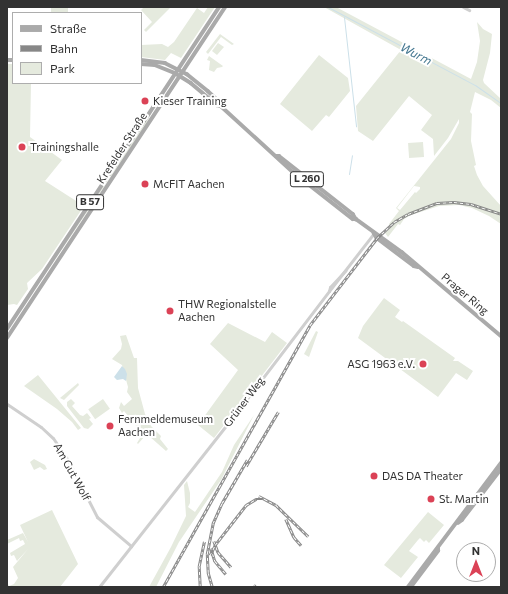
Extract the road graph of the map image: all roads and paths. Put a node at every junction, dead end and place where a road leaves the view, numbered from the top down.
1 (219, 7) edge
2 (225, 7) edge
3 (463, 7) edge
4 (469, 10) dead end
5 (142, 60) edge
6 (142, 64) edge
7 (178, 68) junction
8 (183, 71) junction
9 (175, 73) junction
10 (179, 75) junction
11 (222, 106) junction
12 (374, 233) junction
13 (7, 329) edge
14 (501, 336) edge
15 (7, 338) edge
16 (7, 404) edge
17 (501, 463) edge
18 (501, 469) edge
19 (458, 522) junction
20 (131, 546) junction
21 (438, 548) junction
22 (99, 587) edge
23 (408, 587) edge
24 (411, 587) edge

1 - 7 main road, Krefelder Straße / B 57
2 - 8 main road, Krefelder Straße / B 57
3 - 4 street
5 - 7 main road, Prager Ring
6 - 9 main road, Prager Ring
7 - 8 main road, Prager Ring
7 - 9 main road, Krefelder Straße / B 57
8 - 10 main road, Krefelder Straße / B 57
8 - 11 main road, Prager Ring / L 260
9 - 10 main road, Prager Ring
9 - 13 main road, Krefelder Straße / B 57
10 - 11 main road, Prager Ring / L 260
10 - 15 main road, Krefelder Straße / B 57
11 - 12 main road, Prager Ring / L 260
12 - 14 main road, Prager Ring / L 260
12 - 20 street, Grüner Weg
16 - 20 street, Am Gut Wolf
17 - 19 main road
18 - 19 main road
19 - 21 main road
20 - 22 street, Grüner Weg
21 - 23 main road
21 - 24 main road

